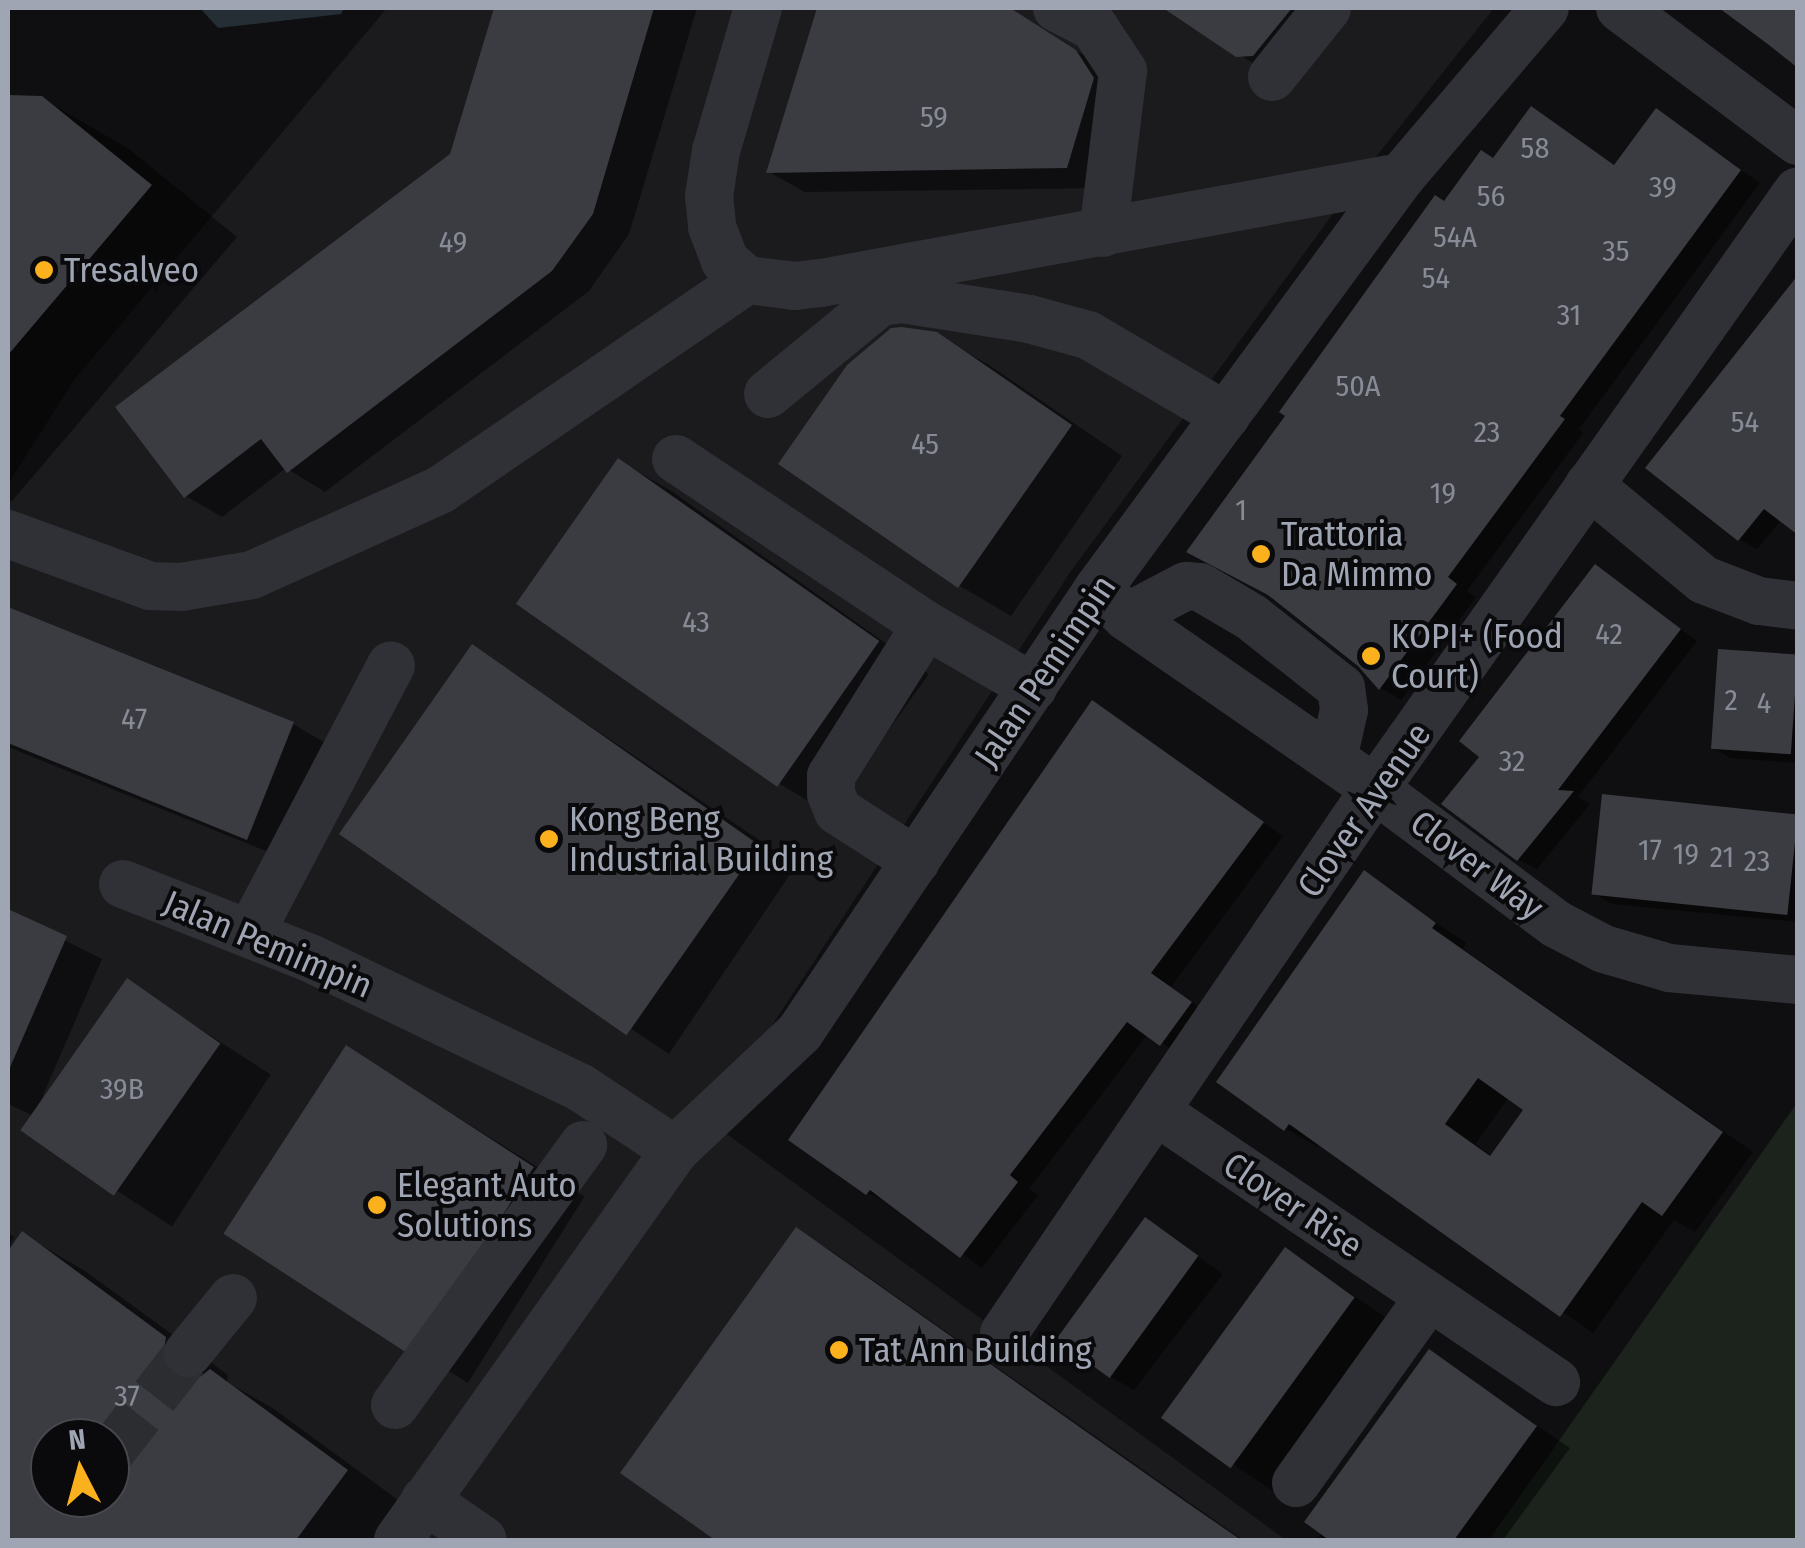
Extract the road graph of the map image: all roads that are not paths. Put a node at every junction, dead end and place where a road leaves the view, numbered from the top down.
1 (758, 8) edge
2 (1057, 8) edge
3 (1327, 8) edge
4 (1545, 8) edge
5 (1620, 8) edge
6 (1272, 77) dead end
7 (1798, 141) edge
8 (1401, 176) junction
9 (1798, 191) edge
10 (1103, 233) junction
11 (747, 280) junction
12 (768, 394) dead end
13 (1226, 416) junction
14 (676, 459) dead end
15 (1589, 485) junction
16 (8, 534) edge
17 (1112, 603) junction
18 (1798, 606) edge
19 (926, 625) junction
20 (391, 665) dead end
21 (1033, 687) junction
22 (1333, 760) junction
23 (1376, 789) junction
24 (916, 862) junction
25 (122, 884) dead end
26 (252, 932) junction
27 (1798, 980) edge
28 (1158, 1112) junction
29 (583, 1145) dead end
30 (675, 1150) junction
31 (1429, 1297) junction
32 (232, 1298) dead end
33 (1004, 1334) dead end
34 (188, 1353) tunnel mouth
35 (1556, 1382) dead end
36 (395, 1405) dead end
37 (1296, 1483) dead end
38 (425, 1500) junction
39 (398, 1540) edge
40 (483, 1540) edge

1 - 11 street
2 - 10 street
3 - 6 street
4 - 8 street, Jalan Pemimpin
5 - 7 street
8 - 10 street
8 - 13 street, Jalan Pemimpin
9 - 15 street, Clover Avenue
10 - 11 street
11 - 16 street
12 - 13 street
13 - 17 street, Jalan Pemimpin
14 - 19 street
15 - 18 street
15 - 23 street, Clover Avenue
17 - 21 street, Jalan Pemimpin
17 - 22 street, Clover Way
17 - 22 street
19 - 21 street
19 - 24 street
20 - 26 street
21 - 24 street, Jalan Pemimpin
22 - 23 street, Clover Way
23 - 27 street, Clover Way
23 - 28 street, Clover Avenue
24 - 30 street, Jalan Pemimpin
25 - 26 street, Jalan Pemimpin
26 - 30 street, Jalan Pemimpin
28 - 31 street, Clover Rise
28 - 33 street, Clover Avenue
29 - 36 street
30 - 38 street, Jalan Pemimpin
31 - 35 street, Clover Rise
31 - 37 street
32 - 34 street
38 - 39 street, Jalan Pemimpin
38 - 40 street

